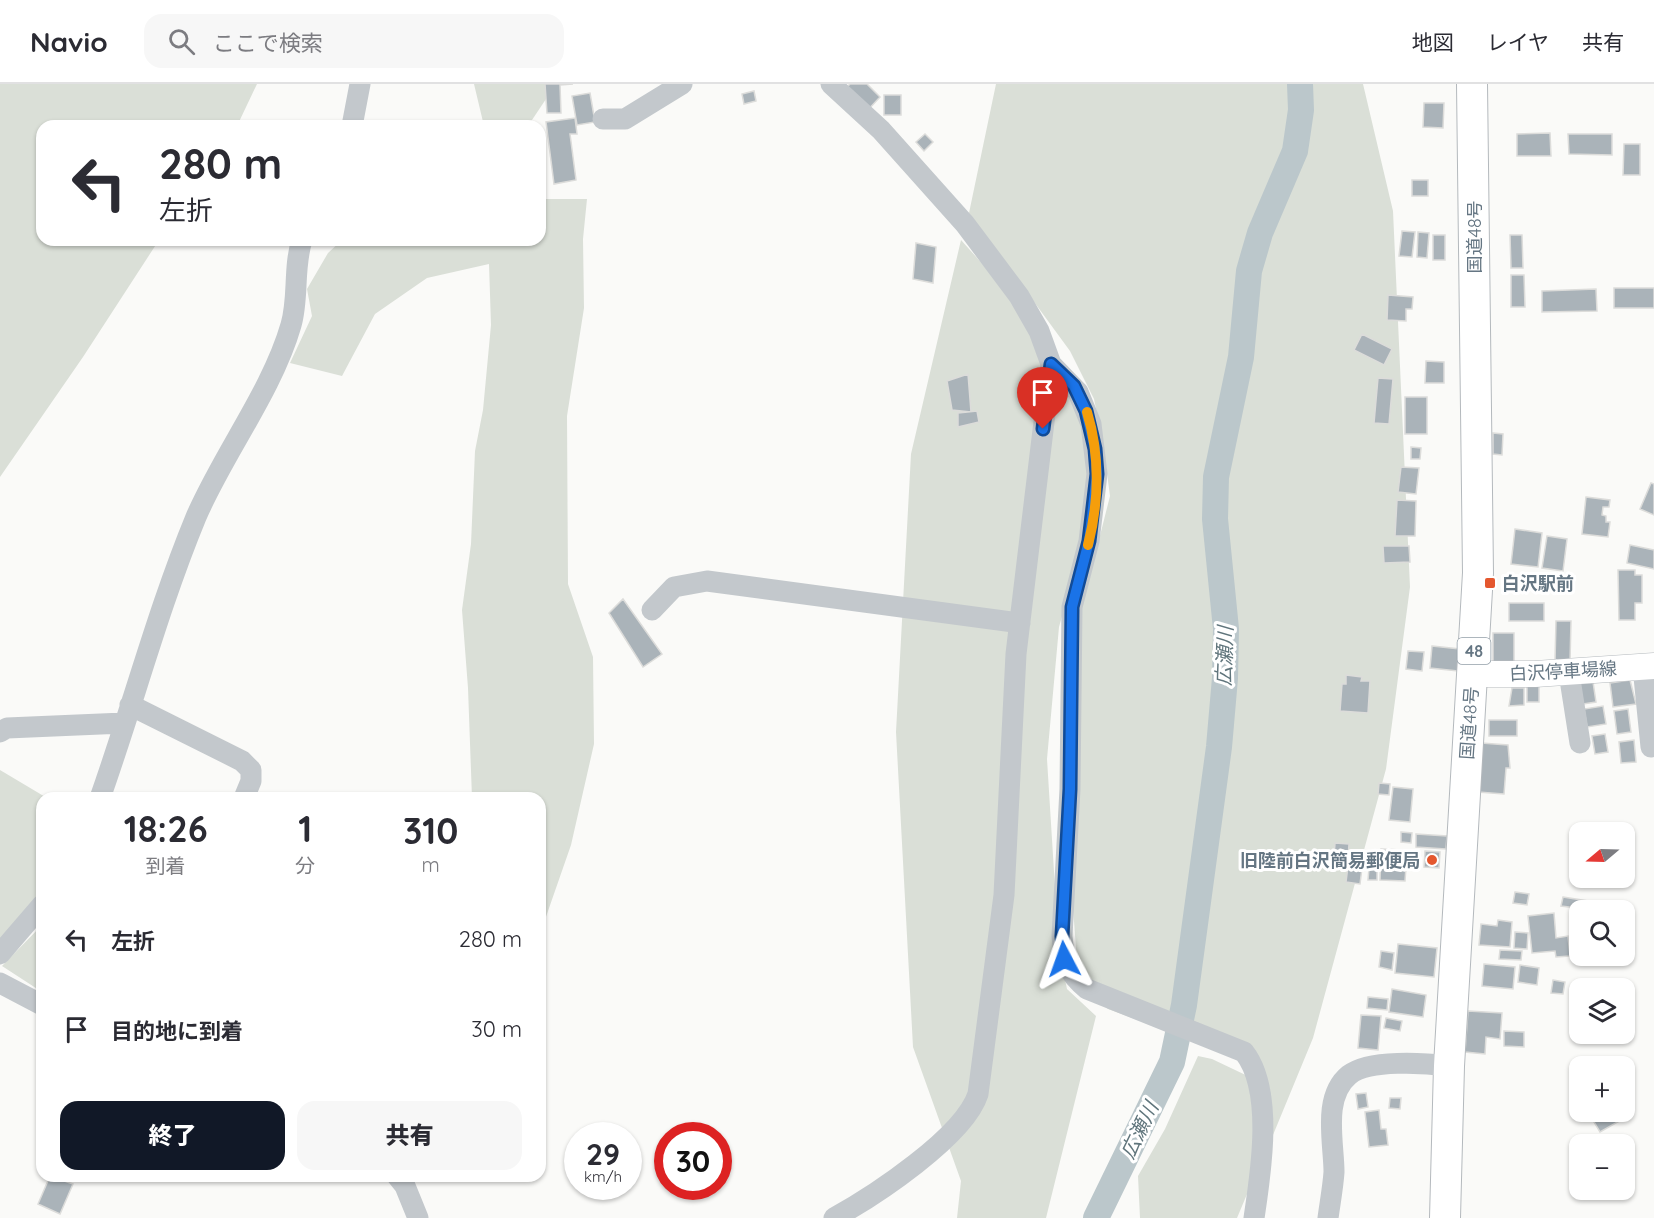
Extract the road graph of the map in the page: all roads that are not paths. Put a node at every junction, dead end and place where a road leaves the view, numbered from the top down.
1 (360, 84) edge
2 (682, 84) edge
3 (831, 84) edge
4 (1472, 84) edge
5 (603, 119) dead end
6 (353, 120) edge
7 (300, 246) edge
8 (1051, 364) junction
9 (652, 610) dead end
10 (1020, 623) junction
11 (1648, 667) edge
12 (1569, 673) junction
13 (1472, 674) junction
14 (127, 714) junction
15 (0, 732) edge
16 (1580, 743) dead end
17 (1651, 747) dead end
18 (102, 792) edge
19 (246, 792) edge
20 (36, 912) edge
21 (0, 954) edge
22 (0, 983) edge
23 (36, 1002) edge
24 (1449, 1066) junction
25 (402, 1182) edge
26 (418, 1218) edge
27 (834, 1218) edge
28 (1254, 1218) edge
29 (1328, 1218) edge
30 (1445, 1218) edge

1 - 6 street
2 - 5 street
3 - 8 street
4 - 13 highway, 国道48号 / 48
7 - 14 street
8 - 10 street
8 - 28 street
9 - 10 street
10 - 27 street
11 - 12 main road, 白沢停車場線
11 - 17 street
12 - 13 main road, 白沢停車場線
12 - 16 street
13 - 24 highway, 国道48号 / 48
14 - 15 street
14 - 18 street
14 - 19 street
20 - 21 street
22 - 23 street
24 - 29 street
24 - 30 highway, 国道48号 / 48
25 - 26 street

